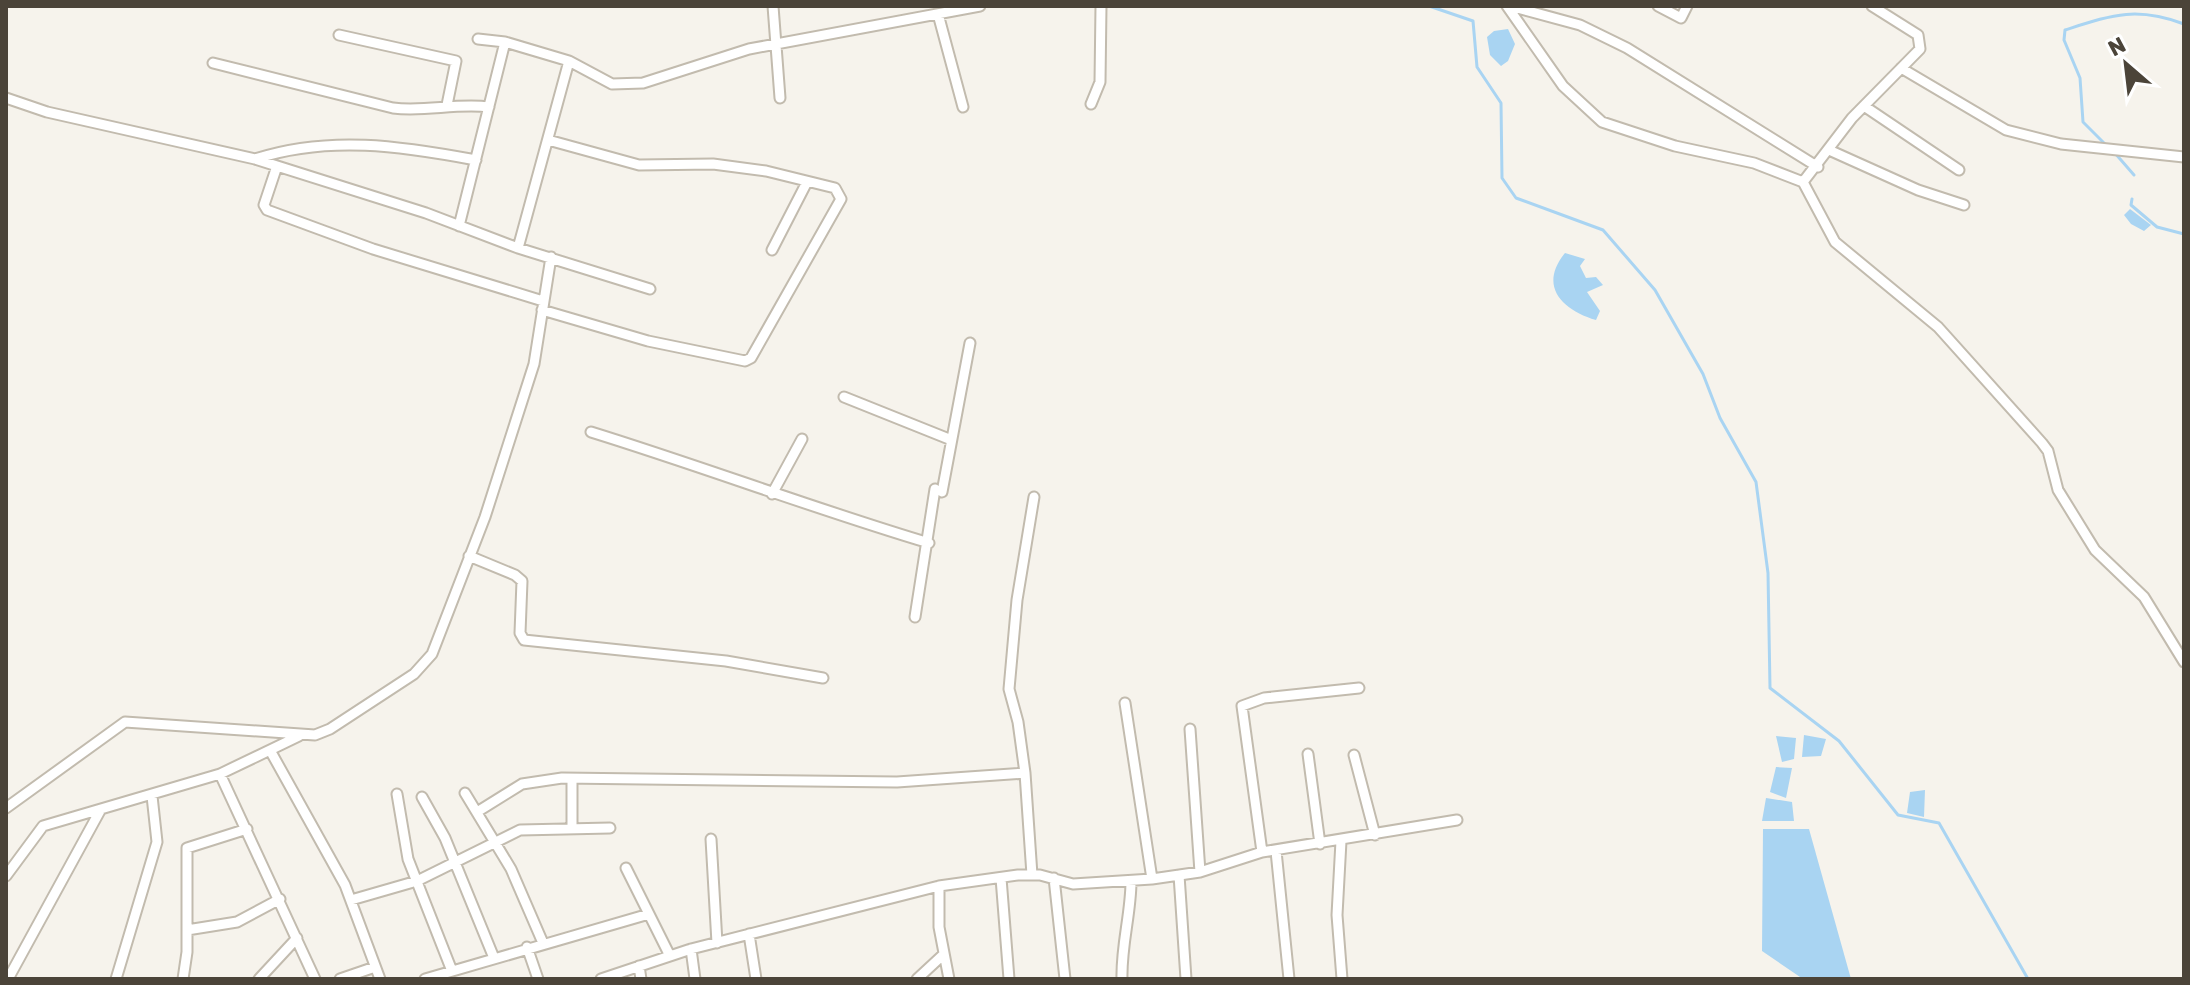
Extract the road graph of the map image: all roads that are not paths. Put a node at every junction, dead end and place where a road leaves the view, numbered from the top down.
1 (773, 6) edge
2 (980, 6) edge
3 (1101, 6) edge
4 (1509, 6) edge
5 (1658, 6) edge
6 (1687, 6) edge
7 (1872, 6) edge
8 (938, 14) junction
9 (339, 35) dead end
10 (478, 39) dead end
11 (505, 42) junction
12 (775, 44) junction
13 (569, 61) junction
14 (213, 63) dead end
15 (1901, 68) junction
16 (6, 98) edge
17 (780, 98) dead end
18 (1091, 104) dead end
19 (447, 105) junction
20 (1864, 106) junction
21 (489, 107) junction
22 (963, 107) dead end
23 (548, 140) junction
24 (1829, 150) junction
25 (2184, 157) edge
26 (255, 159) junction
27 (476, 160) junction
28 (277, 166) junction
29 (1818, 167) junction
30 (1959, 170) dead end
31 (807, 182) junction
32 (1803, 182) junction
33 (1964, 205) dead end
34 (459, 226) junction
35 (518, 248) junction
36 (772, 250) dead end
37 (551, 257) junction
38 (650, 289) dead end
39 (543, 306) junction
40 (970, 343) dead end
41 (844, 397) dead end
42 (591, 432) dead end
43 (802, 439) dead end
44 (949, 439) junction
45 (772, 494) junction
46 (1034, 497) dead end
47 (929, 543) junction
48 (469, 556) junction
49 (915, 617) dead end
50 (2184, 662) edge
51 (823, 678) dead end
52 (1359, 688) dead end
53 (1125, 703) dead end
54 (1190, 729) dead end
55 (299, 736) junction
56 (271, 752) junction
57 (1308, 754) dead end
58 (1354, 755) dead end
59 (1025, 773) junction
60 (220, 774) junction
61 (572, 779) junction
62 (465, 793) dead end
63 (397, 794) dead end
64 (152, 796) junction
65 (422, 797) dead end
66 (6, 808) edge
67 (101, 809) junction
68 (477, 812) junction
69 (1457, 820) dead end
70 (610, 828) dead end
71 (247, 829) junction
72 (572, 829) junction
73 (1375, 835) junction
74 (711, 839) dead end
75 (494, 840) junction
76 (1341, 841) junction
77 (1320, 844) junction
78 (1276, 851) junction
79 (1262, 852) junction
80 (455, 864) junction
81 (626, 868) dead end
82 (1200, 872) junction
83 (1032, 875) junction
84 (1179, 875) junction
85 (6, 876) edge
86 (1001, 878) junction
87 (1054, 878) junction
88 (1152, 879) junction
89 (417, 881) junction
90 (1131, 881) junction
91 (939, 886) junction
92 (280, 899) junction
93 (351, 900) junction
94 (649, 914) junction
95 (187, 930) junction
96 (749, 934) junction
97 (297, 938) junction
98 (543, 943) junction
99 (717, 943) junction
100 (527, 947) junction
101 (691, 949) junction
102 (944, 954) junction
103 (670, 956) junction
104 (494, 958) junction
105 (639, 966) junction
106 (375, 967) junction
107 (452, 971) junction
108 (8, 979) edge
109 (116, 979) edge
110 (183, 979) edge
111 (259, 979) edge
112 (315, 979) edge
113 (340, 979) edge
114 (380, 979) edge
115 (425, 979) edge
116 (538, 979) edge
117 (601, 979) edge
118 (641, 979) edge
119 (695, 979) edge
120 (756, 979) edge
121 (917, 979) edge
122 (949, 979) edge
123 (1009, 979) edge
124 (1065, 979) edge
125 (1122, 979) edge
126 (1186, 979) edge
127 (1289, 979) edge
128 (1342, 979) edge

1 - 12 street
2 - 8 street
3 - 18 street
4 - 29 street
4 - 32 street
5 - 6 street
7 - 15 street
8 - 12 street
8 - 22 street
9 - 19 street
10 - 11 street
11 - 13 street
11 - 21 street
12 - 13 street
12 - 17 street
13 - 23 street
14 - 19 street
15 - 20 street
15 - 25 street
16 - 26 street
19 - 21 street
20 - 24 street
20 - 30 street
21 - 27 street
23 - 31 street
23 - 35 street
24 - 29 street
24 - 33 street
26 - 27 street
26 - 28 street
27 - 34 street
28 - 34 street
28 - 39 street
29 - 32 street
31 - 36 street
31 - 39 street
32 - 50 street
34 - 35 street
35 - 37 street
37 - 38 street
37 - 39 street
39 - 48 street
40 - 44 street
41 - 44 street
42 - 45 street
43 - 45 street
44 - 47 street
45 - 47 street
46 - 59 street
47 - 49 street
48 - 51 street
48 - 55 street
52 - 79 street
53 - 88 street
54 - 82 street
55 - 56 street
55 - 66 street
56 - 60 street
56 - 93 street
57 - 77 street
58 - 73 street
59 - 61 street
59 - 83 street
60 - 64 street
60 - 71 street
61 - 68 street
61 - 72 street
62 - 68 street
63 - 89 street
64 - 67 street
64 - 109 street
65 - 80 street
67 - 85 street
67 - 108 street
68 - 75 street
69 - 73 street
70 - 72 street
71 - 92 street
71 - 95 street
72 - 75 street
73 - 76 street
74 - 99 street
75 - 80 street
75 - 98 street
76 - 77 street
76 - 128 street
77 - 78 street
78 - 79 street
78 - 127 street
79 - 82 street
80 - 89 street
80 - 104 street
81 - 94 street
82 - 84 street
83 - 86 street
83 - 87 street
84 - 88 street
84 - 126 street
86 - 91 street
86 - 123 street
87 - 90 street
87 - 124 street
88 - 90 street
89 - 93 street
89 - 107 street
90 - 125 street
91 - 96 street
91 - 102 street
92 - 95 street
92 - 97 street
93 - 106 street
94 - 98 street
94 - 103 street
95 - 110 street
96 - 99 street
96 - 120 street
97 - 111 street
97 - 112 street
98 - 100 street
99 - 101 street
100 - 104 street
100 - 116 street
101 - 103 street
101 - 119 street
102 - 121 street
102 - 122 street
103 - 105 street
104 - 107 street
105 - 117 street
105 - 118 street
106 - 113 street
106 - 114 street
107 - 115 street

